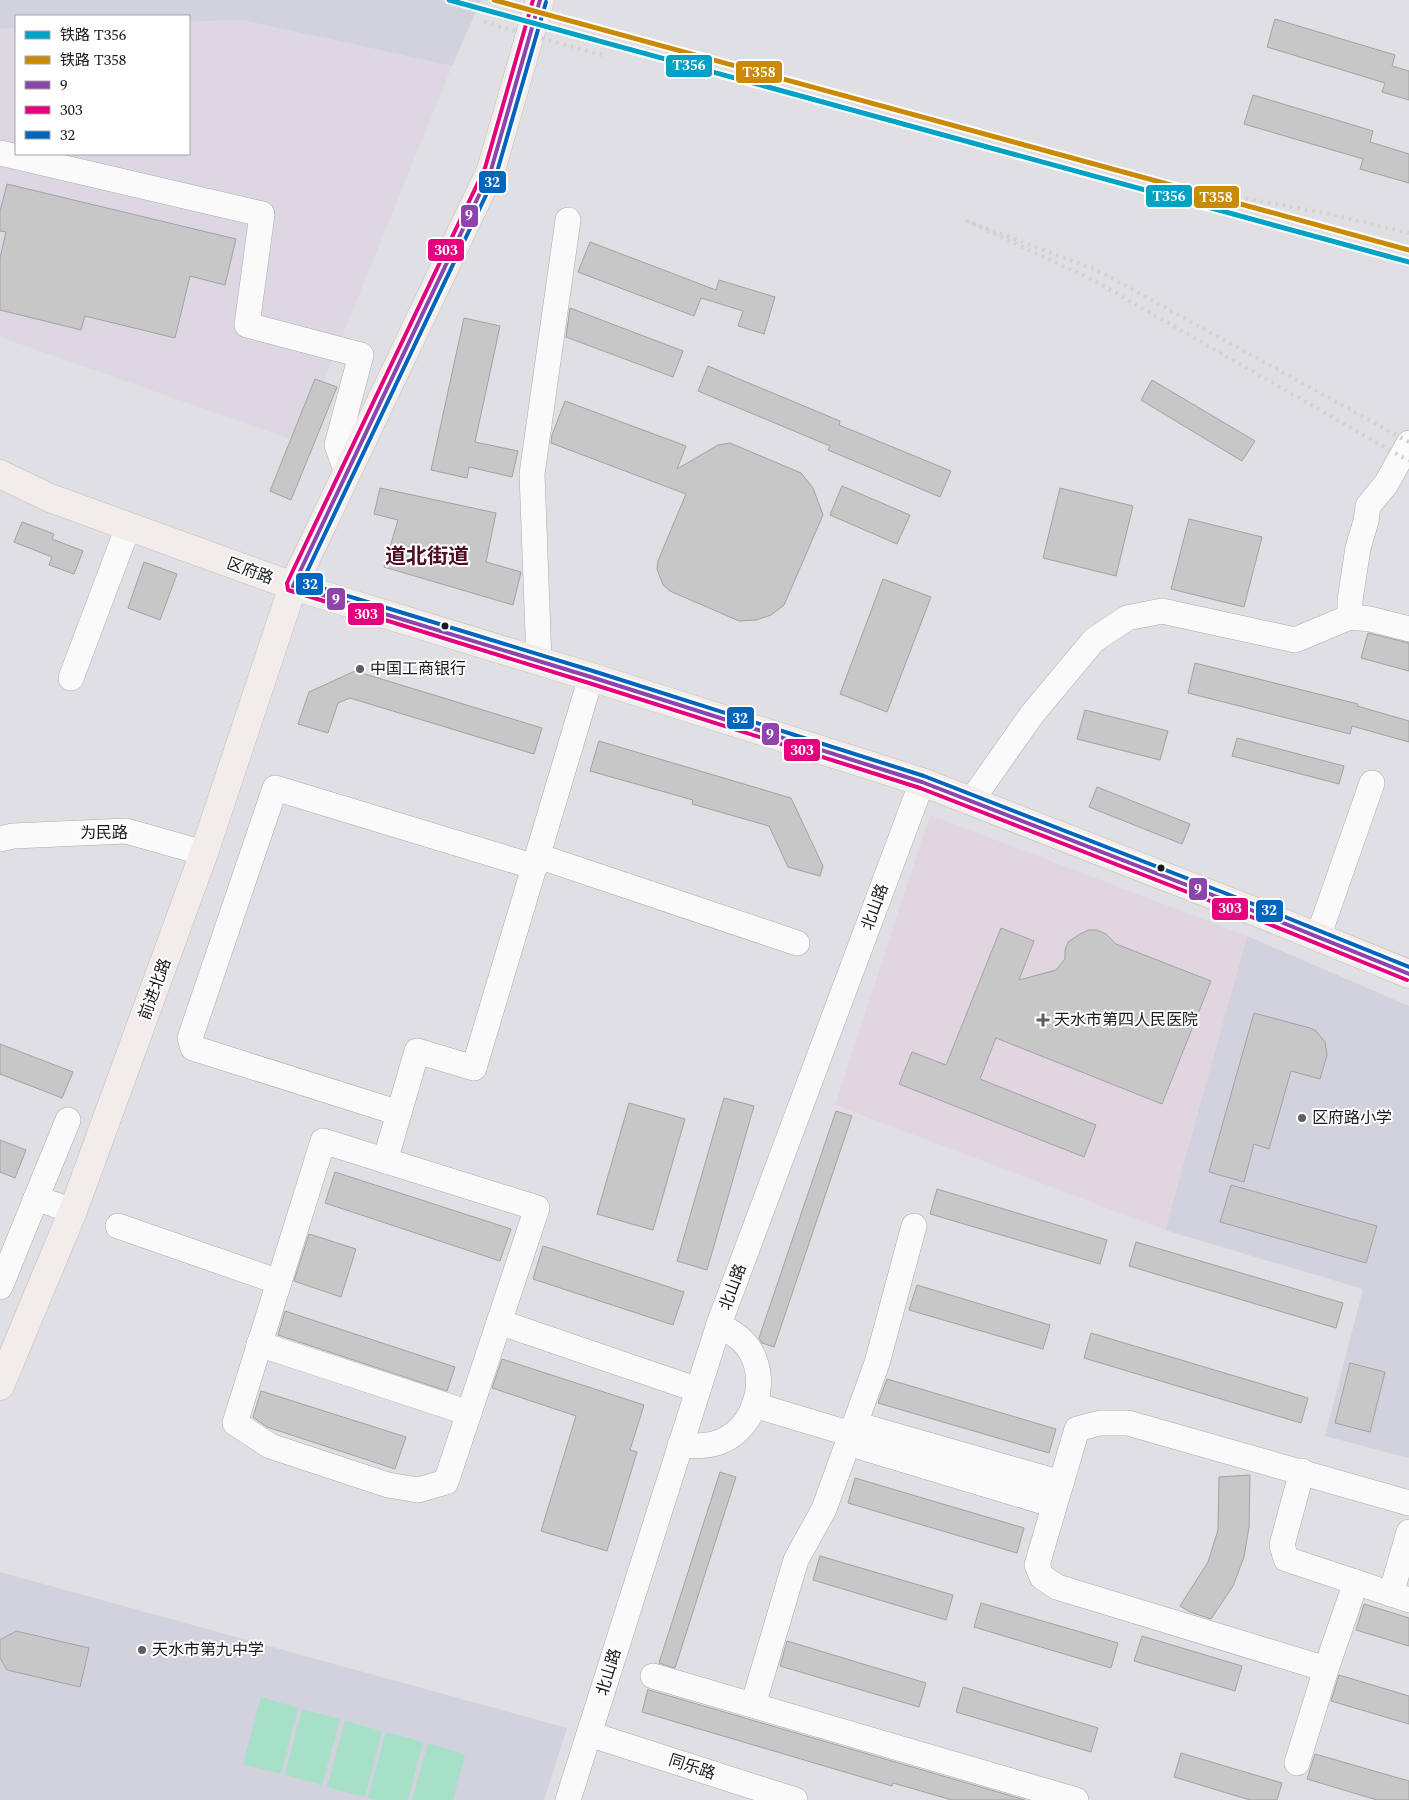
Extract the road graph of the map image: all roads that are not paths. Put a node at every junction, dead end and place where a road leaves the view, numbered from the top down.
1 (540, 0) edge
2 (0, 152) edge
3 (568, 220) dead end
4 (1409, 443) edge
5 (347, 473) junction
6 (0, 474) edge
7 (128, 527) junction
8 (293, 586) junction
9 (1350, 617) junction
10 (1409, 629) edge
11 (539, 661) junction
12 (591, 677) junction
13 (71, 678) dead end
14 (922, 782) junction
15 (1372, 783) dead end
16 (971, 801) junction
17 (0, 839) edge
18 (204, 853) junction
19 (536, 861) junction
20 (1318, 937) junction
21 (797, 943) dead end
22 (1409, 974) edge
23 (399, 1113) junction
24 (68, 1120) dead end
25 (385, 1161) junction
26 (36, 1198) junction
27 (73, 1211) junction
28 (118, 1226) dead end
29 (914, 1226) dead end
30 (279, 1282) junction
31 (0, 1288) edge
32 (499, 1322) junction
33 (719, 1324) junction
34 (259, 1344) junction
35 (0, 1386) edge
36 (698, 1390) junction
37 (754, 1405) junction
38 (469, 1413) junction
39 (851, 1434) junction
40 (680, 1445) junction
41 (1302, 1471) junction
42 (1058, 1494) junction
43 (1409, 1503) edge
44 (1409, 1532) edge
45 (1356, 1582) junction
46 (1400, 1597) edge
47 (1326, 1669) junction
48 (653, 1676) dead end
49 (753, 1705) junction
50 (589, 1734) junction
51 (1298, 1763) dead end
52 (779, 1798) edge
53 (568, 1800) edge
54 (1076, 1800) edge

1 - 5 main road, 前进北路
2 - 5 street
3 - 11 street
4 - 9 street
5 - 8 main road, 前进北路
6 - 7 main road, 区府路
7 - 8 main road, 区府路
7 - 13 street
8 - 11 main road, 区府路
8 - 18 main road, 前进北路
9 - 10 street
9 - 16 street
11 - 12 main road, 区府路
12 - 14 main road, 区府路
12 - 19 street
14 - 16 main road, 区府路
14 - 33 street, 北山路
15 - 20 street
16 - 20 main road, 区府路
17 - 18 street, 为民路
18 - 27 main road, 前进北路
19 - 21 street
19 - 23 street
19 - 23 street
20 - 22 main road, 区府路
23 - 25 street
24 - 26 street
25 - 30 street
25 - 32 street
26 - 27 street
26 - 31 street
27 - 35 main road, 前进北路
28 - 30 street
29 - 39 street
30 - 34 street
32 - 36 street
32 - 38 street
33 - 36 street, 北山路
33 - 37 street
34 - 38 street
34 - 38 street
36 - 40 street, 北山路
37 - 39 street
37 - 40 street
39 - 42 street
39 - 49 street
40 - 50 street, 北山路
41 - 42 street
41 - 43 street
41 - 45 street
42 - 47 street
44 - 46 street
45 - 46 street
45 - 47 street
47 - 51 street
48 - 49 street
49 - 54 street
50 - 52 street, 同乐路
50 - 53 street, 北山路

